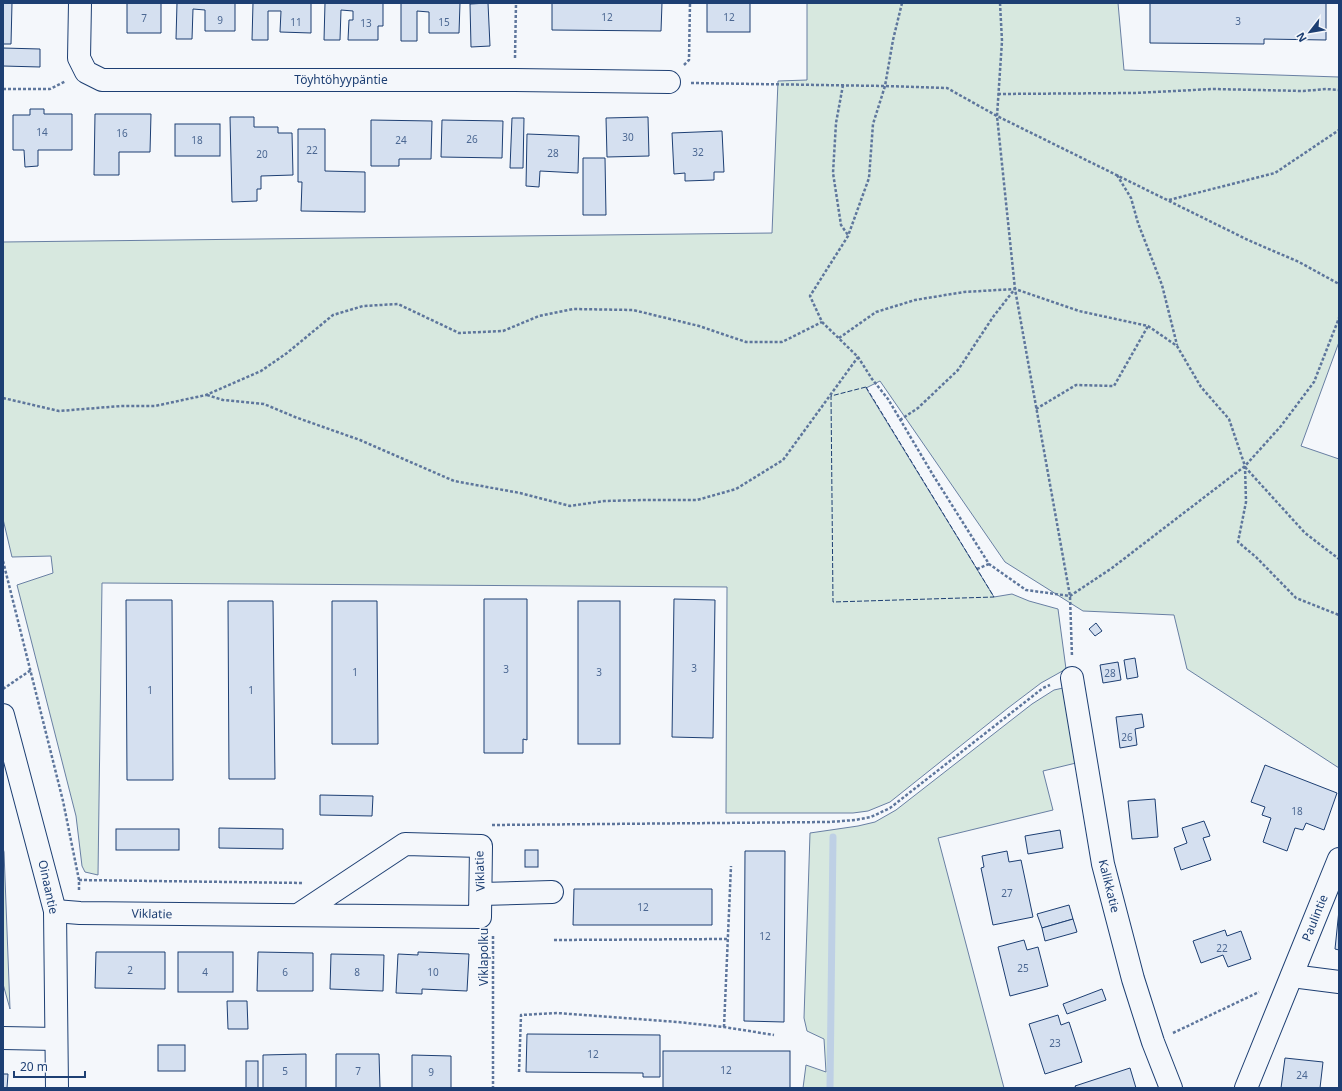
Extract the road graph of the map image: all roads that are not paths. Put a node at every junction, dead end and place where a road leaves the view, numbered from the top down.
1 (80, 3) edge
2 (669, 82) road end
3 (1072, 678) road end
4 (3, 715) edge
5 (1339, 859) edge
6 (552, 892) dead end
7 (481, 894) junction
8 (54, 911) junction
9 (298, 915) junction
10 (1292, 976) junction
11 (1339, 982) edge
12 (3, 1038) edge
13 (56, 1038) junction
14 (57, 1088) edge
15 (1171, 1088) edge
16 (1246, 1088) edge

1 - 2 street, Töyhtöhyypäntie
3 - 15 street, Kalikkatie
4 - 8 street, Oinaantie
5 - 10 street, Paulintie
6 - 7 street
7 - 9 street, Viklatie
7 - 9 street, Viklatie
8 - 9 street, Viklatie
8 - 13 street, Oinaantie
10 - 11 street
10 - 16 street, Paulintie
12 - 13 street
13 - 14 street, Oinaantie

